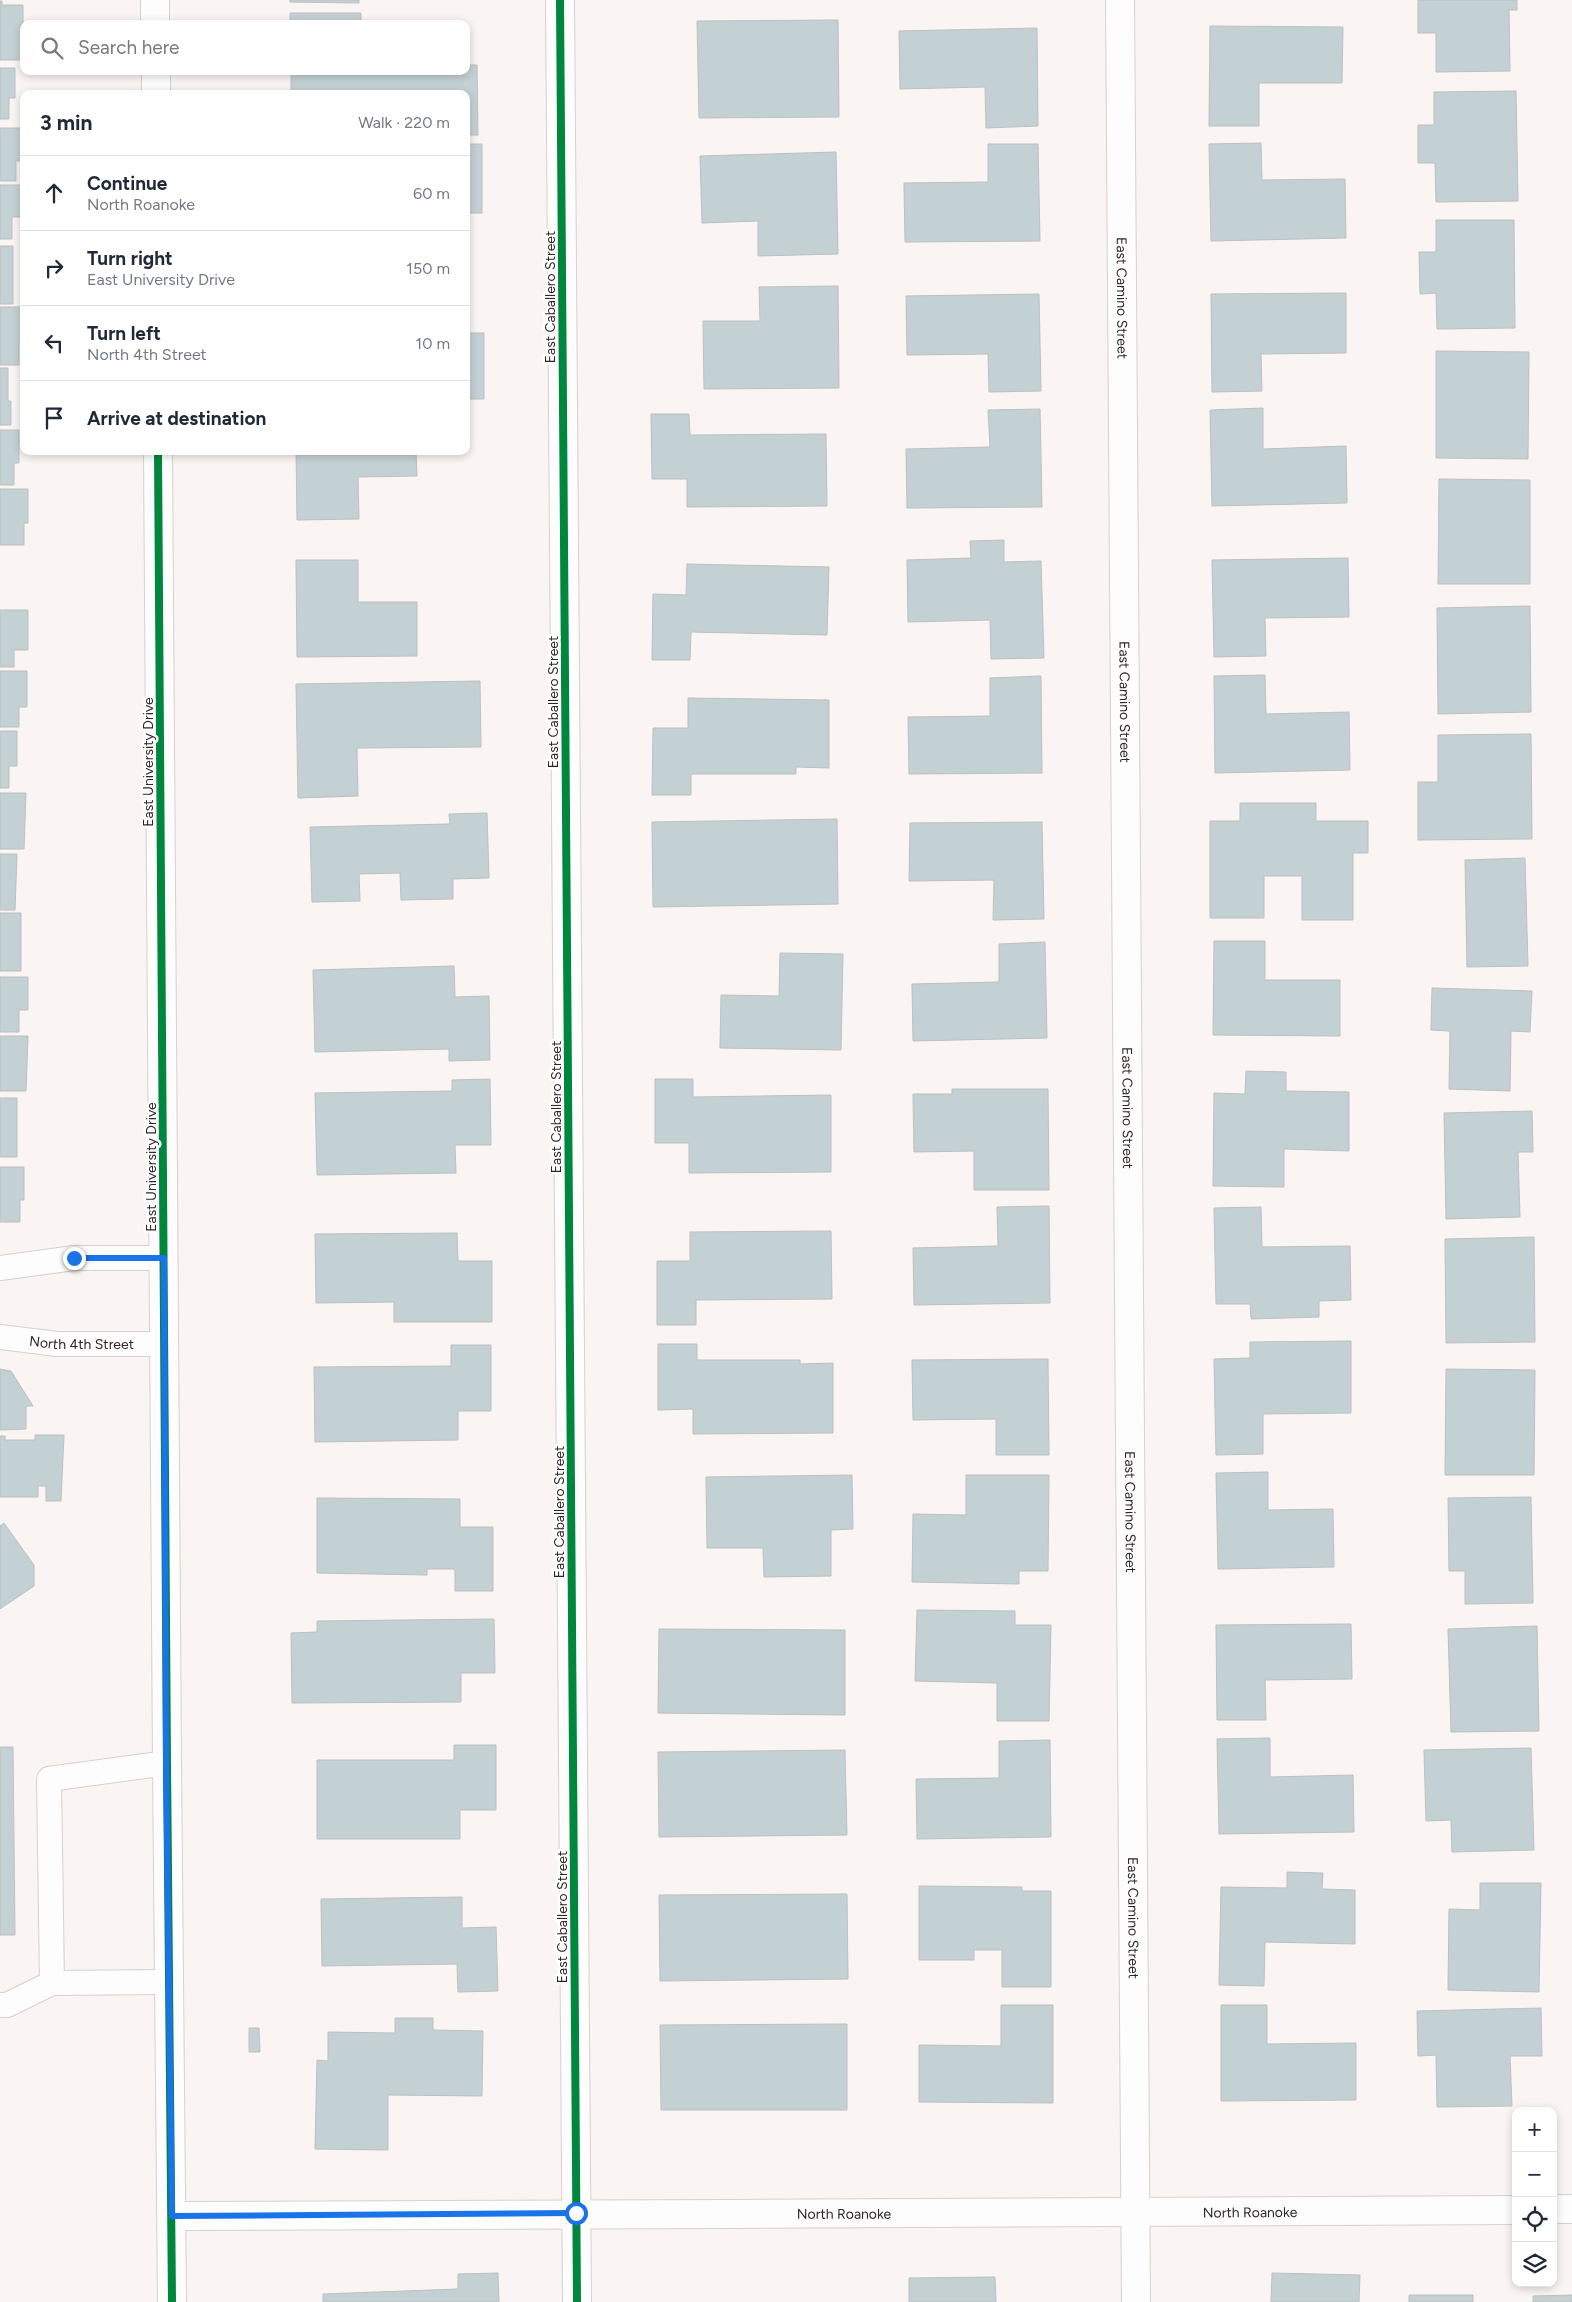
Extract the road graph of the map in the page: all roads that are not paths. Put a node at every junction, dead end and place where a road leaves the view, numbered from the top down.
1 (155, 0) edge
2 (560, 0) edge
3 (1120, 0) edge
4 (156, 20) edge
5 (156, 75) edge
6 (156, 90) edge
7 (158, 455) edge
8 (164, 1258) junction
9 (0, 1268) edge
10 (0, 1337) edge
11 (164, 1344) junction
12 (166, 1763) junction
13 (169, 1982) junction
14 (52, 1984) junction
15 (0, 2005) edge
16 (1557, 2209) edge
17 (1572, 2209) edge
18 (1512, 2210) edge
19 (576, 2213) junction
20 (1135, 2214) junction
21 (172, 2216) junction
22 (172, 2302) edge
23 (577, 2302) edge
24 (1136, 2302) edge

1 - 4 street
2 - 19 street, East Caballero Street
3 - 20 street, East Camino Street
5 - 6 street
7 - 8 street, East University Drive
8 - 9 lane
8 - 11 street, East University Drive
10 - 11 lane, North 4th Street
11 - 12 street, East University Drive
12 - 13 street, East University Drive
12 - 14 lane
13 - 14 lane
13 - 21 street, East University Drive
14 - 15 lane
16 - 17 street
18 - 20 street, North Roanoke
19 - 20 street, North Roanoke
19 - 21 street, North Roanoke
19 - 23 street, East Caballero Street
20 - 24 street, East Camino Street
21 - 22 street, East University Drive

